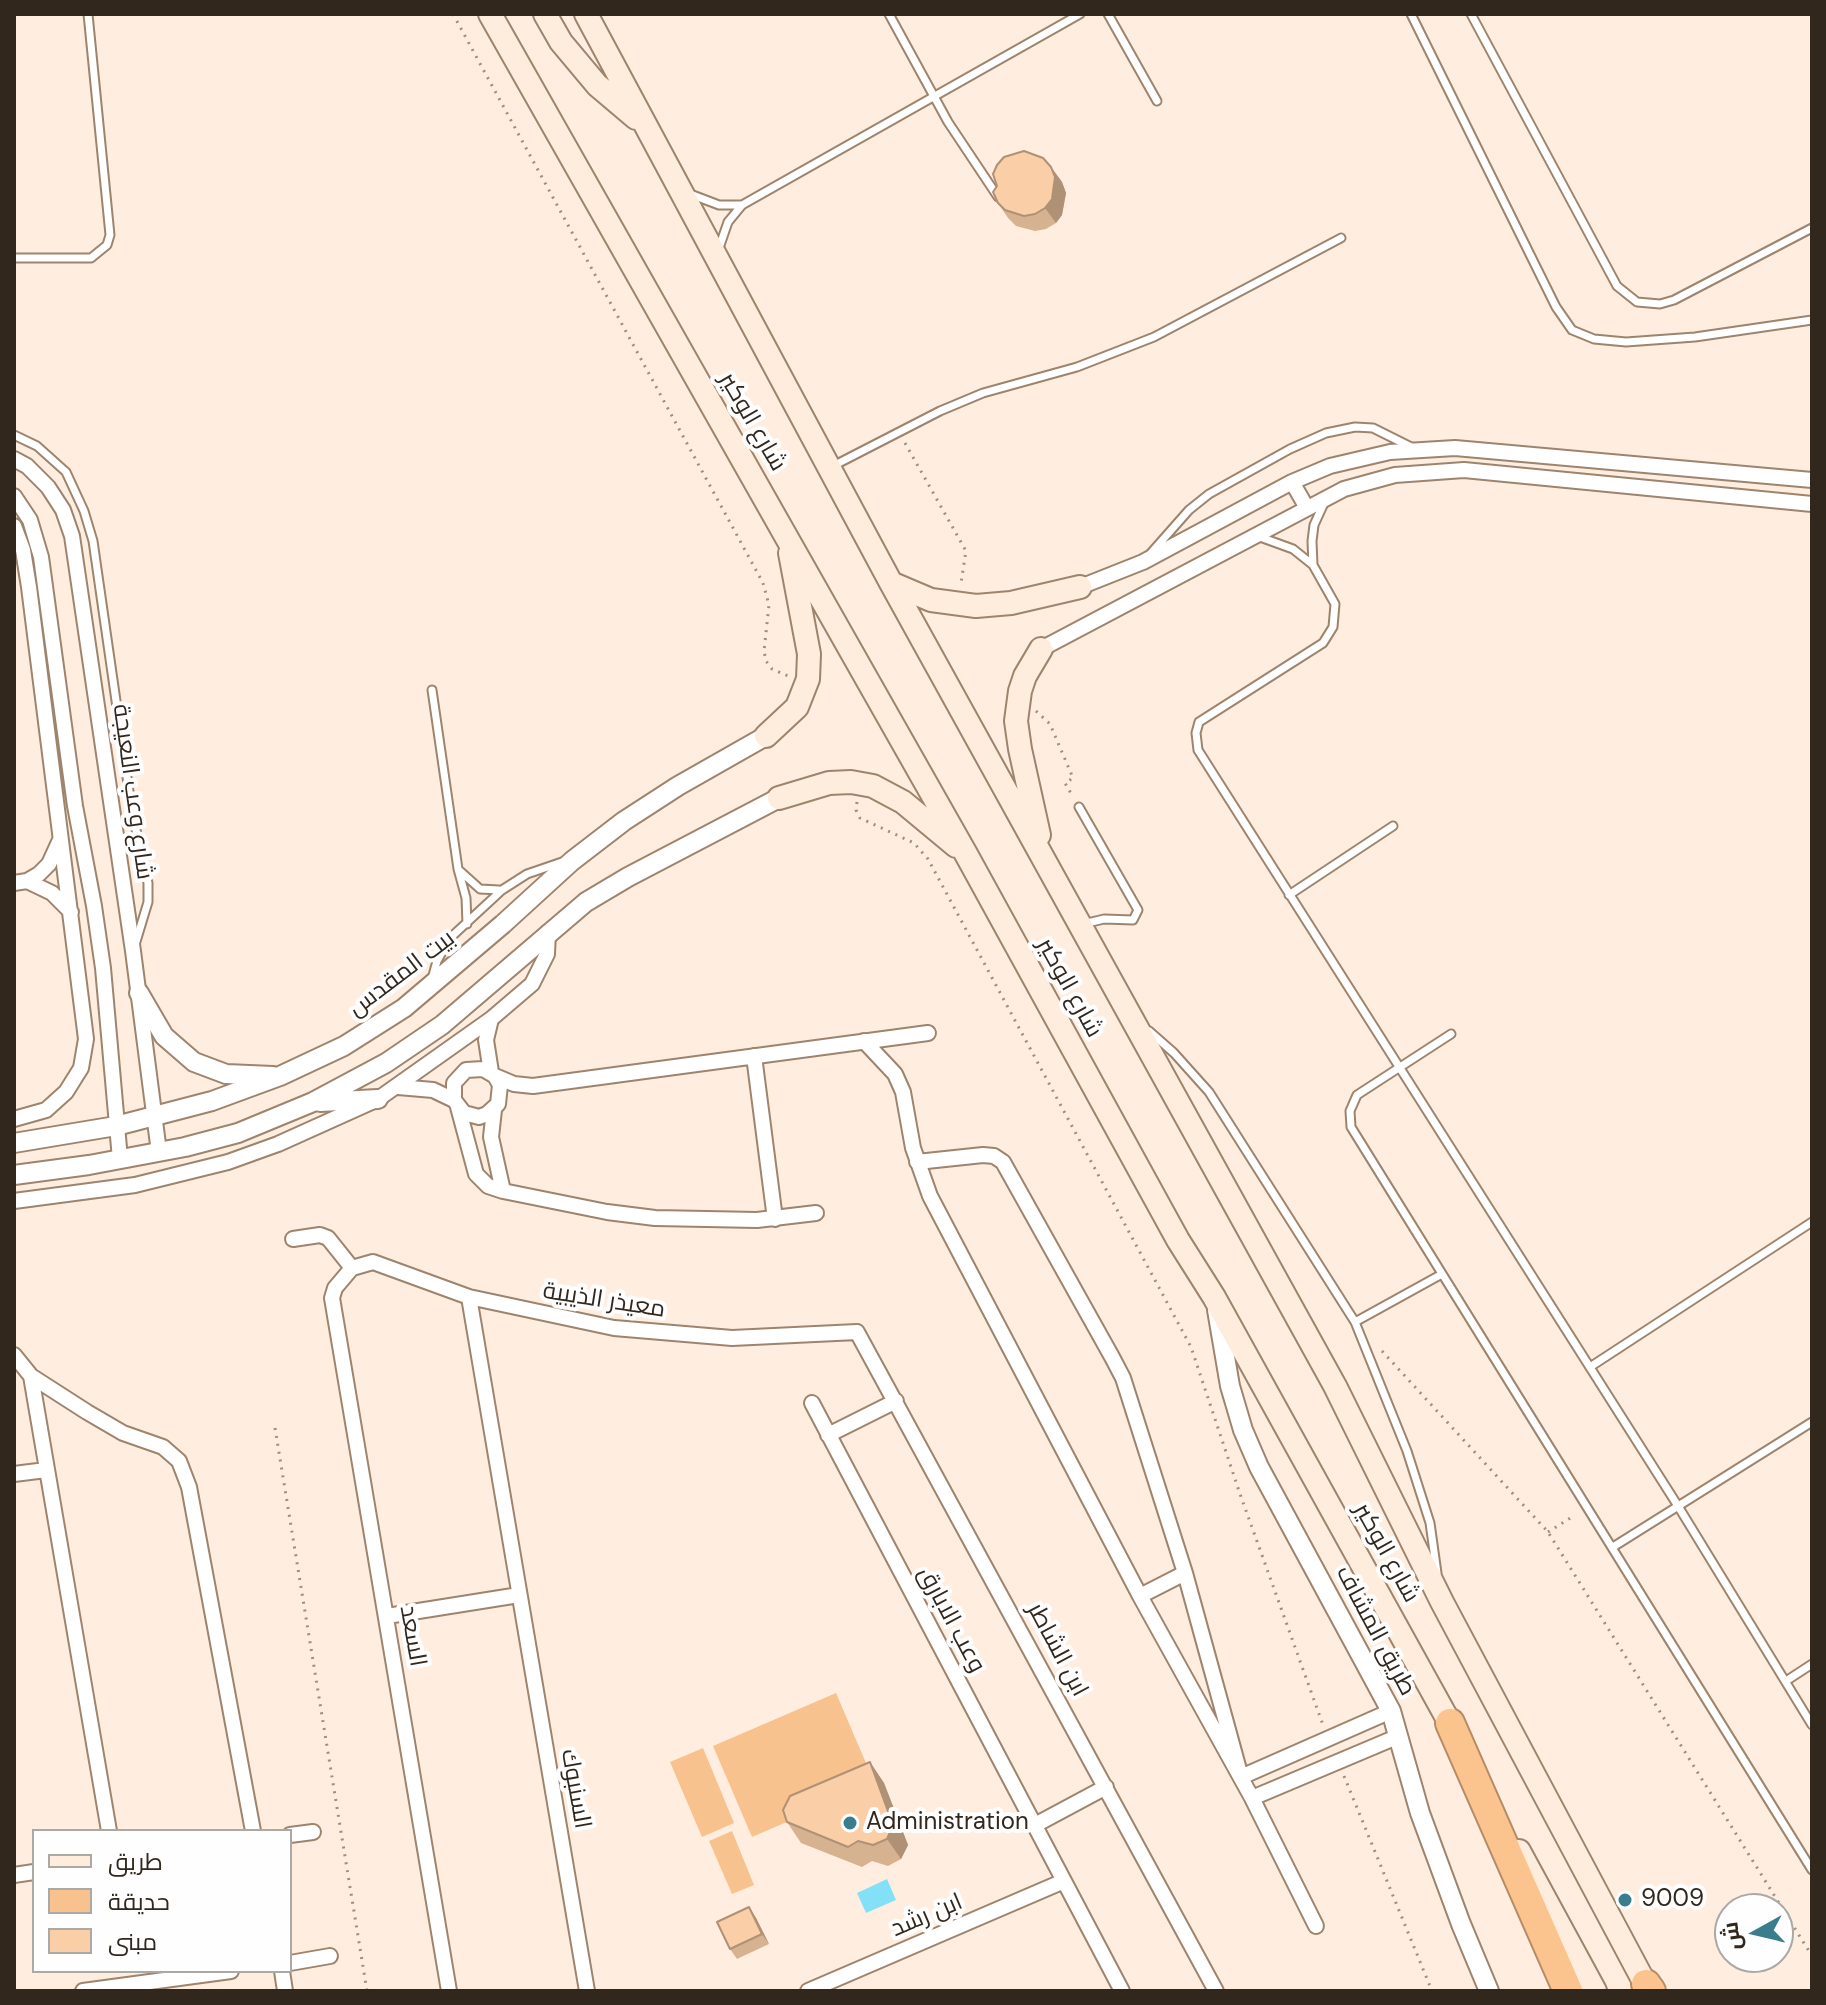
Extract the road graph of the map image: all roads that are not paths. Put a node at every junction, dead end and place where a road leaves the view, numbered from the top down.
1 (88, 14) edge
2 (490, 14) edge
3 (545, 14) edge
4 (586, 14) edge
5 (889, 14) edge
6 (1080, 14) edge
7 (1108, 14) edge
8 (1411, 14) edge
9 (1471, 14) edge
10 (935, 97) junction
11 (1157, 101) dead end
12 (646, 126) junction
13 (677, 185) junction
14 (1001, 201) edge
15 (742, 205) junction
16 (1812, 228) edge
17 (1341, 238) dead end
18 (14, 258) edge
19 (718, 263) junction
20 (1812, 320) edge
21 (14, 435) edge
22 (1415, 449) junction
23 (14, 459) edge
24 (829, 468) junction
25 (1812, 480) edge
26 (1292, 482) junction
27 (14, 496) edge
28 (1327, 497) junction
29 (1812, 504) edge
30 (1307, 508) junction
31 (14, 526) edge
32 (1254, 535) junction
33 (787, 536) junction
34 (1143, 562) junction
35 (1313, 565) junction
36 (891, 583) junction
37 (1080, 587) joint
38 (1041, 649) joint
39 (432, 690) dead end
40 (766, 736) joint
41 (779, 798) joint
42 (1079, 807) road end
43 (1393, 826) dead end
44 (61, 838) junction
45 (966, 854) junction
46 (1045, 859) junction
47 (572, 861) junction
48 (458, 869) junction
49 (20, 882) edge
50 (502, 890) junction
51 (1289, 895) junction
52 (72, 914) junction
53 (467, 924) junction
54 (1081, 926) junction
55 (548, 932) junction
56 (133, 951) junction
57 (431, 985) junction
58 (139, 993) junction
59 (1128, 1015) junction
60 (491, 1019) junction
61 (928, 1033) dead end
62 (1451, 1034) dead end
63 (864, 1041) junction
64 (754, 1056) junction
65 (1398, 1068) junction
66 (493, 1074) junction
67 (280, 1076) junction
68 (533, 1086) junction
69 (397, 1087) junction
70 (378, 1099) junction
71 (313, 1102) junction
72 (456, 1104) junction
73 (496, 1107) junction
74 (155, 1117) junction
75 (14, 1119) edge
76 (116, 1126) junction
77 (14, 1143) edge
78 (159, 1152) junction
79 (120, 1159) junction
80 (917, 1162) junction
81 (14, 1175) edge
82 (503, 1191) junction
83 (14, 1201) edge
84 (816, 1213) dead end
85 (775, 1219) junction
86 (1812, 1222) edge
87 (293, 1239) dead end
88 (352, 1268) junction
89 (1442, 1274) junction
90 (469, 1297) junction
91 (1214, 1297) junction
92 (1355, 1322) junction
93 (857, 1332) joint
94 (14, 1355) edge
95 (1590, 1367) junction
96 (31, 1376) junction
97 (896, 1401) junction
98 (812, 1403) dead end
99 (1812, 1422) edge
100 (828, 1435) junction
101 (46, 1470) junction
102 (14, 1474) edge
103 (1678, 1506) junction
104 (1613, 1547) junction
105 (1185, 1573) junction
106 (519, 1595) junction
107 (1140, 1596) junction
108 (1442, 1602) junction
109 (387, 1616) junction
110 (1812, 1664) edge
111 (1786, 1681) junction
112 (1391, 1711) junction
113 (1450, 1723) junction
114 (1812, 1725) edge
115 (1399, 1736) junction
116 (1241, 1777) junction
117 (1106, 1787) junction
118 (1252, 1798) junction
119 (1035, 1825) junction
120 (109, 1829) edge
121 (253, 1829) edge
122 (313, 1832) dead end
123 (292, 1835) edge
124 (1812, 1870) edge
125 (1064, 1881) junction
126 (1316, 1926) dead end
127 (330, 1956) dead end
128 (292, 1963) edge
129 (216, 1973) edge
130 (828, 1987) edge
131 (1648, 1989) edge
132 (83, 1991) edge
133 (449, 1991) edge
134 (587, 1991) edge
135 (808, 1991) edge
136 (1122, 1991) edge
137 (1216, 1991) edge
138 (1489, 1991) edge
139 (1568, 1991) edge
140 (1595, 1991) edge

1 - 18 lane
2 - 33 main road, شارع الوكير
3 - 12 main road
4 - 12 main road, شارع الوكير
5 - 10 lane
6 - 10 lane
7 - 11 lane
8 - 20 lane
9 - 16 lane
10 - 14 lane
10 - 15 lane
12 - 13 main road, شارع الوكير
13 - 15 lane
13 - 19 main road, شارع الوكير
15 - 19 lane
17 - 24 lane
19 - 24 main road, شارع الوكير
21 - 56 lane
22 - 25 street
22 - 26 street
22 - 34 lane
23 - 56 street, شارع وعب النعيجة
24 - 36 main road, شارع الوكير
26 - 30 street
26 - 34 street
27 - 76 street
28 - 29 street
28 - 30 street
28 - 35 lane
30 - 32 street
31 - 44 street
32 - 35 lane
32 - 38 street
33 - 40 main road
33 - 45 main road, شارع الوكير
34 - 37 street
35 - 51 lane
36 - 37 main road
36 - 46 main road, شارع الوكير
38 - 46 main road
39 - 48 lane
40 - 47 street, بيت المقدس
41 - 45 main road
41 - 55 street
42 - 54 lane
43 - 51 lane
44 - 49 street
44 - 52 street
45 - 91 main road, شارع الوكير
46 - 54 main road, شارع الوكير
47 - 50 lane
47 - 57 street, بيت المقدس
48 - 50 lane
48 - 53 lane
49 - 52 street
50 - 53 lane
51 - 65 lane
52 - 75 street
53 - 57 lane
54 - 59 main road, شارع الوكير
55 - 60 street
55 - 71 street
56 - 58 street, شارع وعب النعيجة
57 - 67 street, بيت المقدس
58 - 67 street
58 - 74 street, شارع وعب النعيجة
59 - 92 lane
59 - 108 main road, شارع الوكير
60 - 66 street
60 - 69 street
61 - 63 street
62 - 65 lane
63 - 64 street
63 - 80 street
64 - 68 street
64 - 85 street
65 - 89 lane
65 - 95 lane
66 - 68 street
66 - 72 street
66 - 73 street
67 - 74 street, بيت المقدس
68 - 73 street
69 - 70 street
69 - 72 street
70 - 71 street
70 - 83 street
71 - 78 street
72 - 73 street
72 - 82 street
73 - 82 street
74 - 76 street, بيت المقدس
74 - 78 street, شارع وعب النعيجة
76 - 77 street, بيت المقدس
76 - 79 street
78 - 79 street
79 - 81 street
80 - 105 street
80 - 107 street
82 - 85 street
84 - 85 street
86 - 95 lane
87 - 88 street
88 - 90 street, معيذر الذيبية
88 - 109 street, السعد
89 - 92 lane
89 - 104 lane
90 - 93 street, معيذر الذيبية
90 - 106 street, السنبوك
91 - 112 street, طريق المشاف
91 - 113 main road, شارع الوكير
92 - 108 lane
93 - 97 street, ابن الشاطر
94 - 96 street
95 - 103 lane
96 - 101 street
96 - 121 street
97 - 100 street
97 - 117 street, ابن الشاطر
98 - 100 street, وعب الابارق
99 - 103 lane
100 - 119 street, وعب الابارق
101 - 102 street
101 - 120 street
103 - 104 lane
103 - 111 lane
104 - 124 lane
105 - 107 street
105 - 116 street
106 - 109 street
106 - 134 street, السنبوك
107 - 116 street
108 - 131 main road, شارع الوكير
109 - 133 street, السعد
110 - 111 lane
111 - 114 lane
112 - 115 street, طريق المشاف
112 - 116 street
113 - 139 highway
113 - 140 main road, شارع الوكير
115 - 118 street
115 - 138 street, طريق المشاف
116 - 118 street
117 - 119 street
117 - 137 street, ابن الشاطر
118 - 126 street
119 - 125 street, وعب الابارق
122 - 123 street
125 - 130 street, ابن رشد
125 - 136 street, وعب الابارق
127 - 128 street
129 - 132 street
130 - 135 street, ابن رشد

